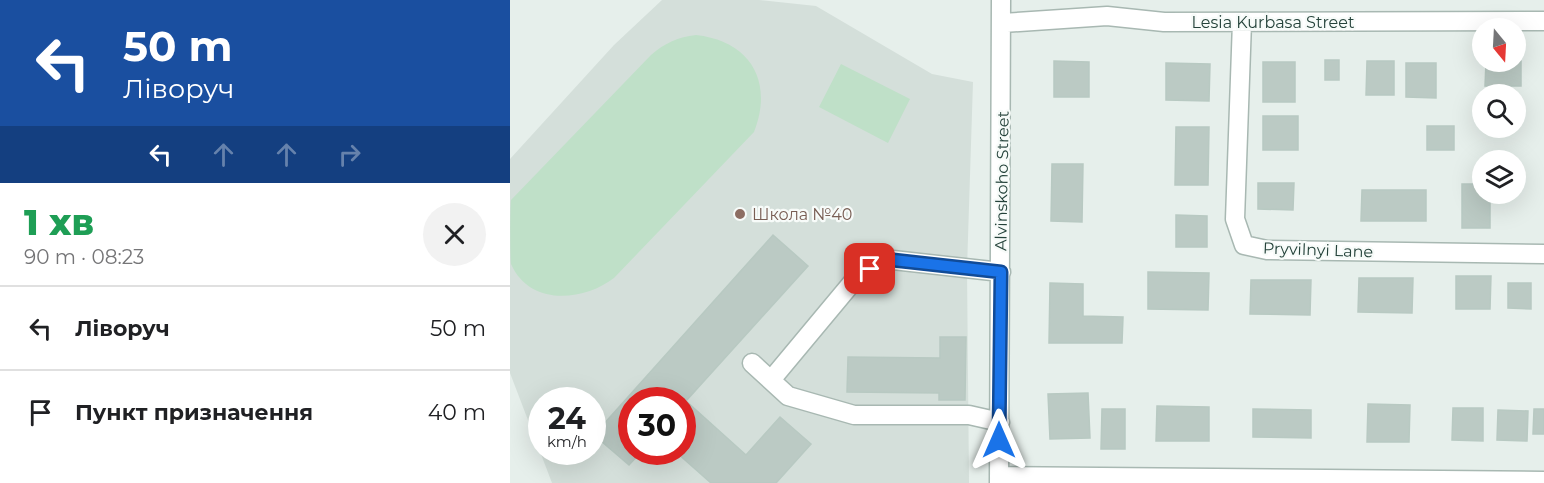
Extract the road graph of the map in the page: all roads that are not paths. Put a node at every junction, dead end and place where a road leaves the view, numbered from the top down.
1 (1001, 0) edge
2 (1544, 21) edge
3 (1242, 22) junction
4 (1003, 23) junction
5 (1544, 254) edge
6 (1001, 272) junction
7 (752, 363) dead end
8 (771, 380) junction
9 (1000, 422) junction
10 (999, 480) edge
11 (1251, 481) edge
12 (1544, 482) edge

1 - 4 street, Alvinskoho Street
2 - 3 street, Lesia Kurbasa Street
3 - 4 street, Lesia Kurbasa Street
3 - 5 street, Pryvilnyi Lane
4 - 6 street, Alvinskoho Street
6 - 8 street
6 - 9 street, Alvinskoho Street
7 - 8 street
8 - 9 street
9 - 10 street, Alvinskoho Street
10 - 11 street
11 - 12 street

